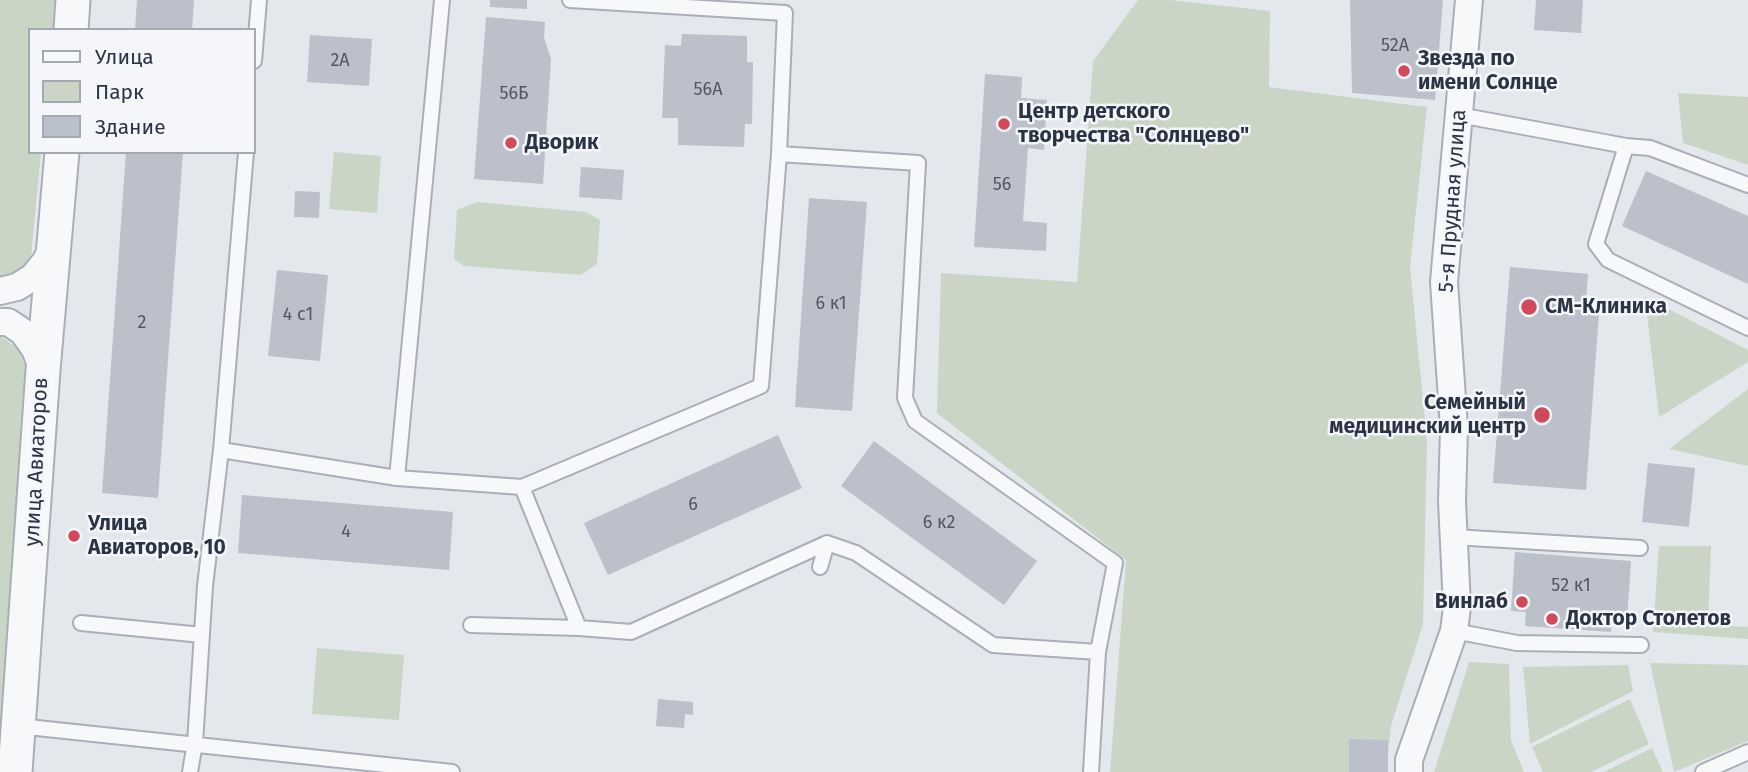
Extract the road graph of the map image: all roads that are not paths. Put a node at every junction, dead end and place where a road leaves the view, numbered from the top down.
1 (73, 0) edge
2 (259, 0) edge
3 (442, 0) edge
4 (570, 0) edge
5 (1469, 0) edge
6 (71, 28) edge
7 (256, 37) edge
8 (1459, 115) junction
9 (1626, 146) junction
10 (779, 153) junction
11 (62, 154) edge
12 (246, 154) edge
13 (1748, 185) edge
14 (56, 237) junction
15 (0, 291) edge
16 (0, 322) edge
17 (1748, 328) edge
18 (43, 370) junction
19 (220, 450) junction
20 (397, 478) junction
21 (522, 487) junction
22 (1453, 537) junction
23 (827, 542) junction
24 (1640, 548) dead end
25 (820, 567) dead end
26 (81, 623) dead end
27 (471, 625) dead end
28 (579, 628) junction
29 (1454, 631) junction
30 (202, 635) junction
31 (1641, 645) dead end
32 (1098, 652) junction
33 (18, 726) junction
34 (195, 743) junction
35 (1748, 751) edge
36 (15, 772) edge
37 (190, 772) edge
38 (452, 772) edge
39 (1091, 772) edge
40 (1409, 772) edge
41 (1703, 772) edge

1 - 6 street
2 - 7 lane
3 - 20 lane
4 - 10 lane
5 - 8 street, 5-я Прудная улица
8 - 9 lane
8 - 22 street, 5-я Прудная улица
9 - 13 lane
9 - 17 lane
10 - 21 lane
10 - 32 lane
11 - 14 street, улица Авиаторов
12 - 19 lane
14 - 15 street
14 - 18 street, улица Авиаторов
16 - 18 street
18 - 33 street, улица Авиаторов
19 - 20 lane
19 - 30 lane
20 - 21 lane
21 - 28 lane
22 - 24 lane
22 - 29 street, 5-я Прудная улица
23 - 25 lane
23 - 28 lane
23 - 32 lane
26 - 30 lane
27 - 28 lane
29 - 31 lane
29 - 40 street, 5-я Прудная улица
30 - 34 lane
32 - 39 lane
33 - 34 lane
33 - 36 street, улица Авиаторов
34 - 37 lane
34 - 38 lane
35 - 41 lane

